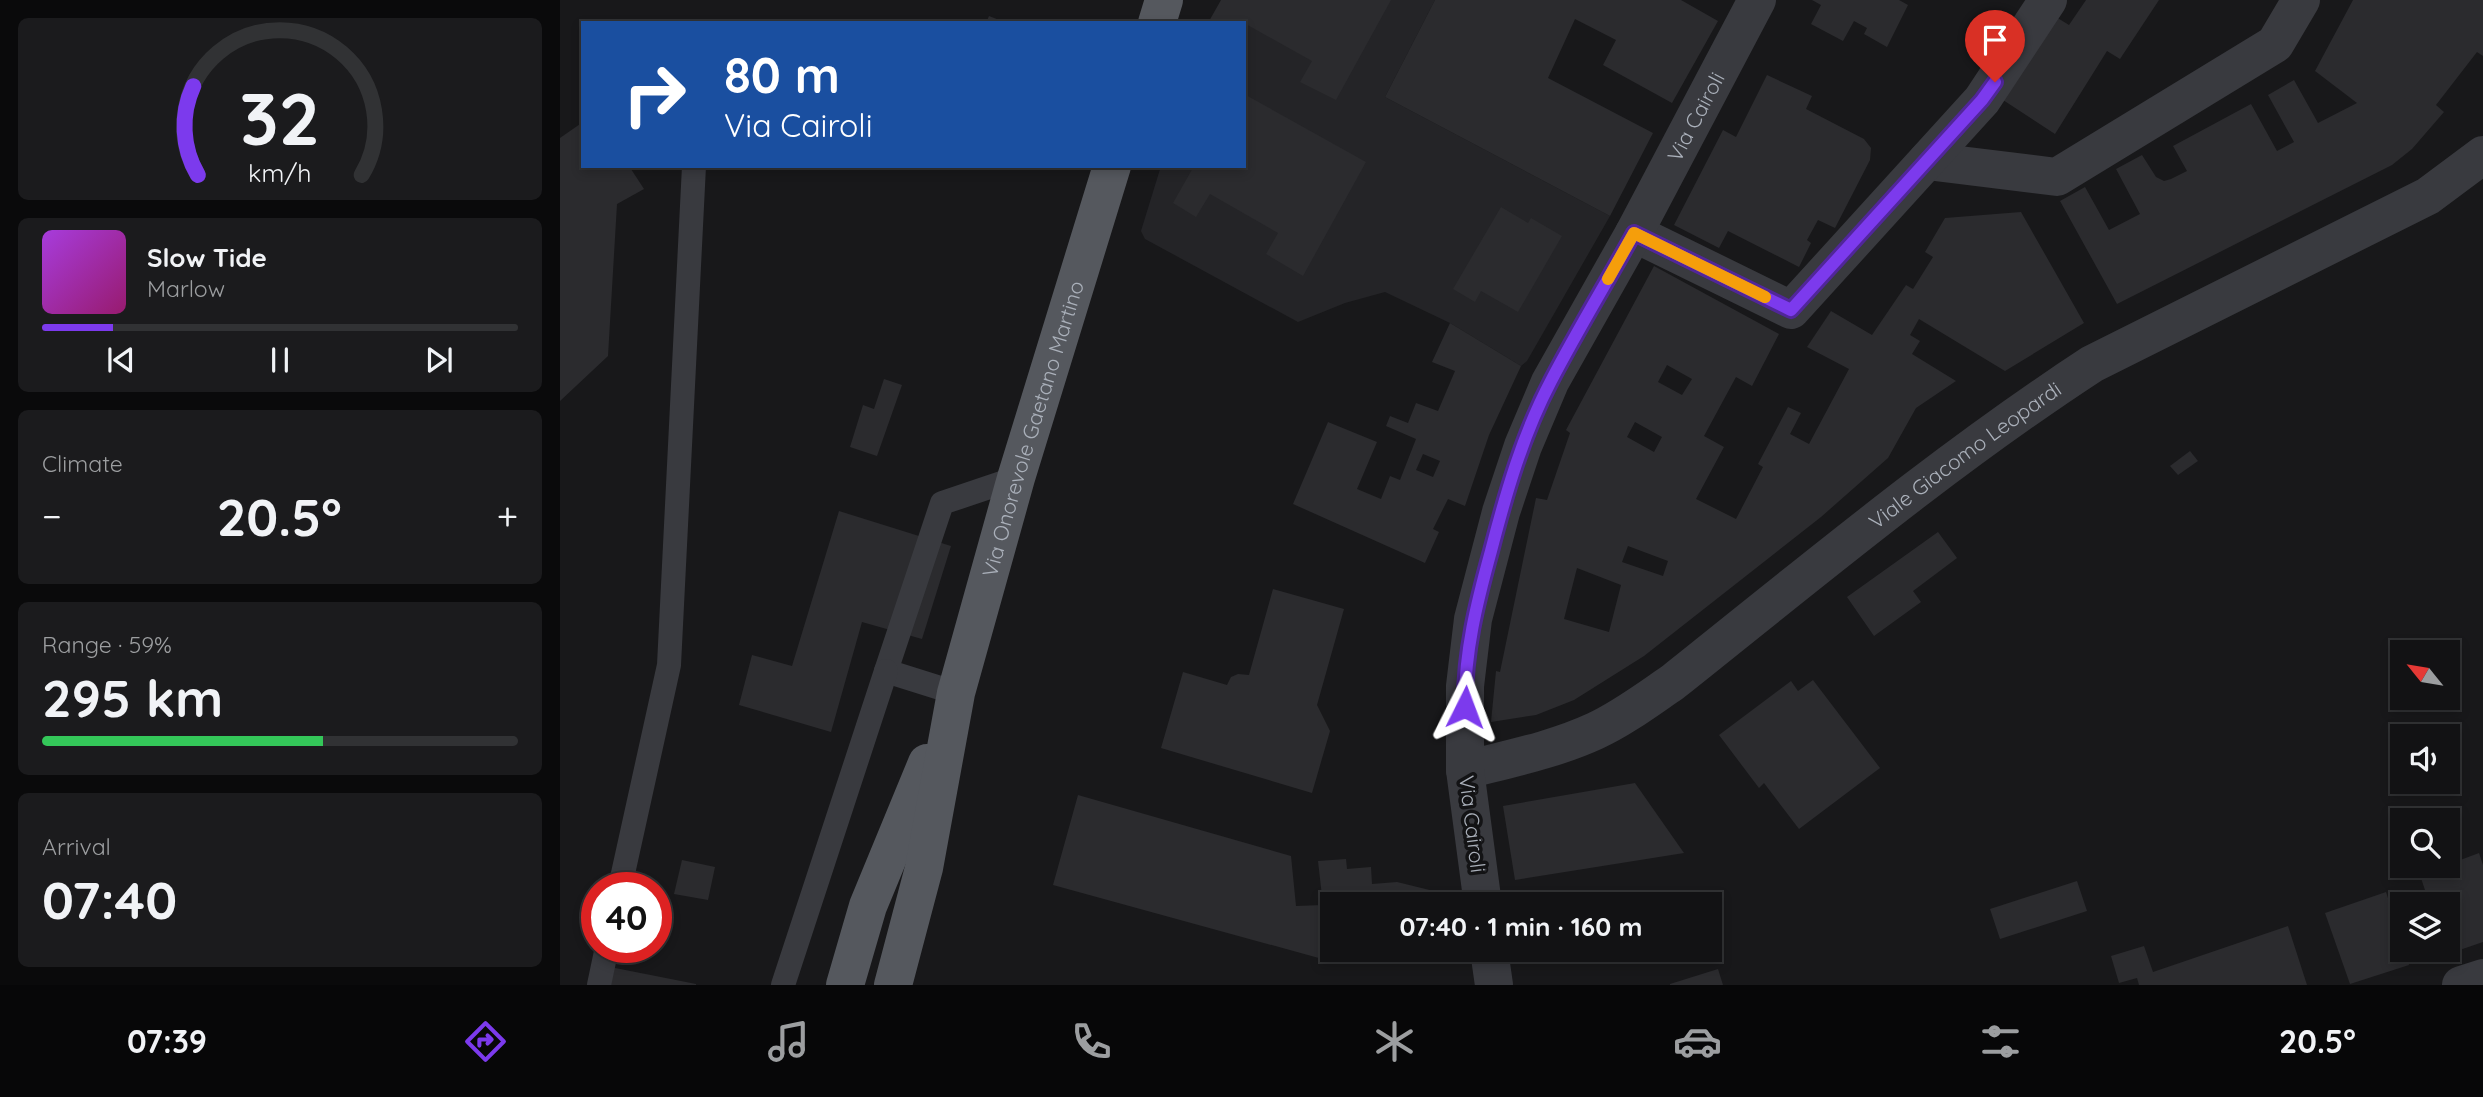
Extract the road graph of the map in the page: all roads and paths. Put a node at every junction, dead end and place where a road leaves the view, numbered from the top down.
1 (1164, 0) edge
2 (1757, 0) edge
3 (2049, 0) edge
4 (2301, 0) edge
5 (1158, 21) edge
6 (2483, 155) edge
7 (1927, 161) junction
8 (694, 168) edge
9 (1111, 168) edge
10 (1634, 233) junction
11 (1016, 478) junction
12 (886, 670) junction
13 (956, 693) junction
14 (1465, 770) junction
15 (623, 872) edge
16 (1481, 892) edge
17 (1491, 962) edge
18 (604, 963) edge
19 (2483, 978) edge
20 (599, 985) edge
21 (783, 985) edge
22 (845, 985) edge
23 (893, 985) edge
24 (1494, 985) edge
25 (2460, 985) edge

1 - 5 main road
2 - 10 street, Via Cairoli
3 - 7 street
4 - 7 street
6 - 14 street, Viale Giacomo Leopardi
7 - 10 street
8 - 15 lane
9 - 11 main road, Via Onorevole Gaetano Martino
10 - 14 street, Via Cairoli
11 - 12 lane
11 - 13 main road, Via Onorevole Gaetano Martino
12 - 13 lane
12 - 21 lane
13 - 22 main road, Via Onorevole Gaetano Martino
13 - 23 main road, Via Onorevole Gaetano Martino
14 - 16 street, Via Cairoli
17 - 24 street
18 - 20 lane
19 - 25 street

